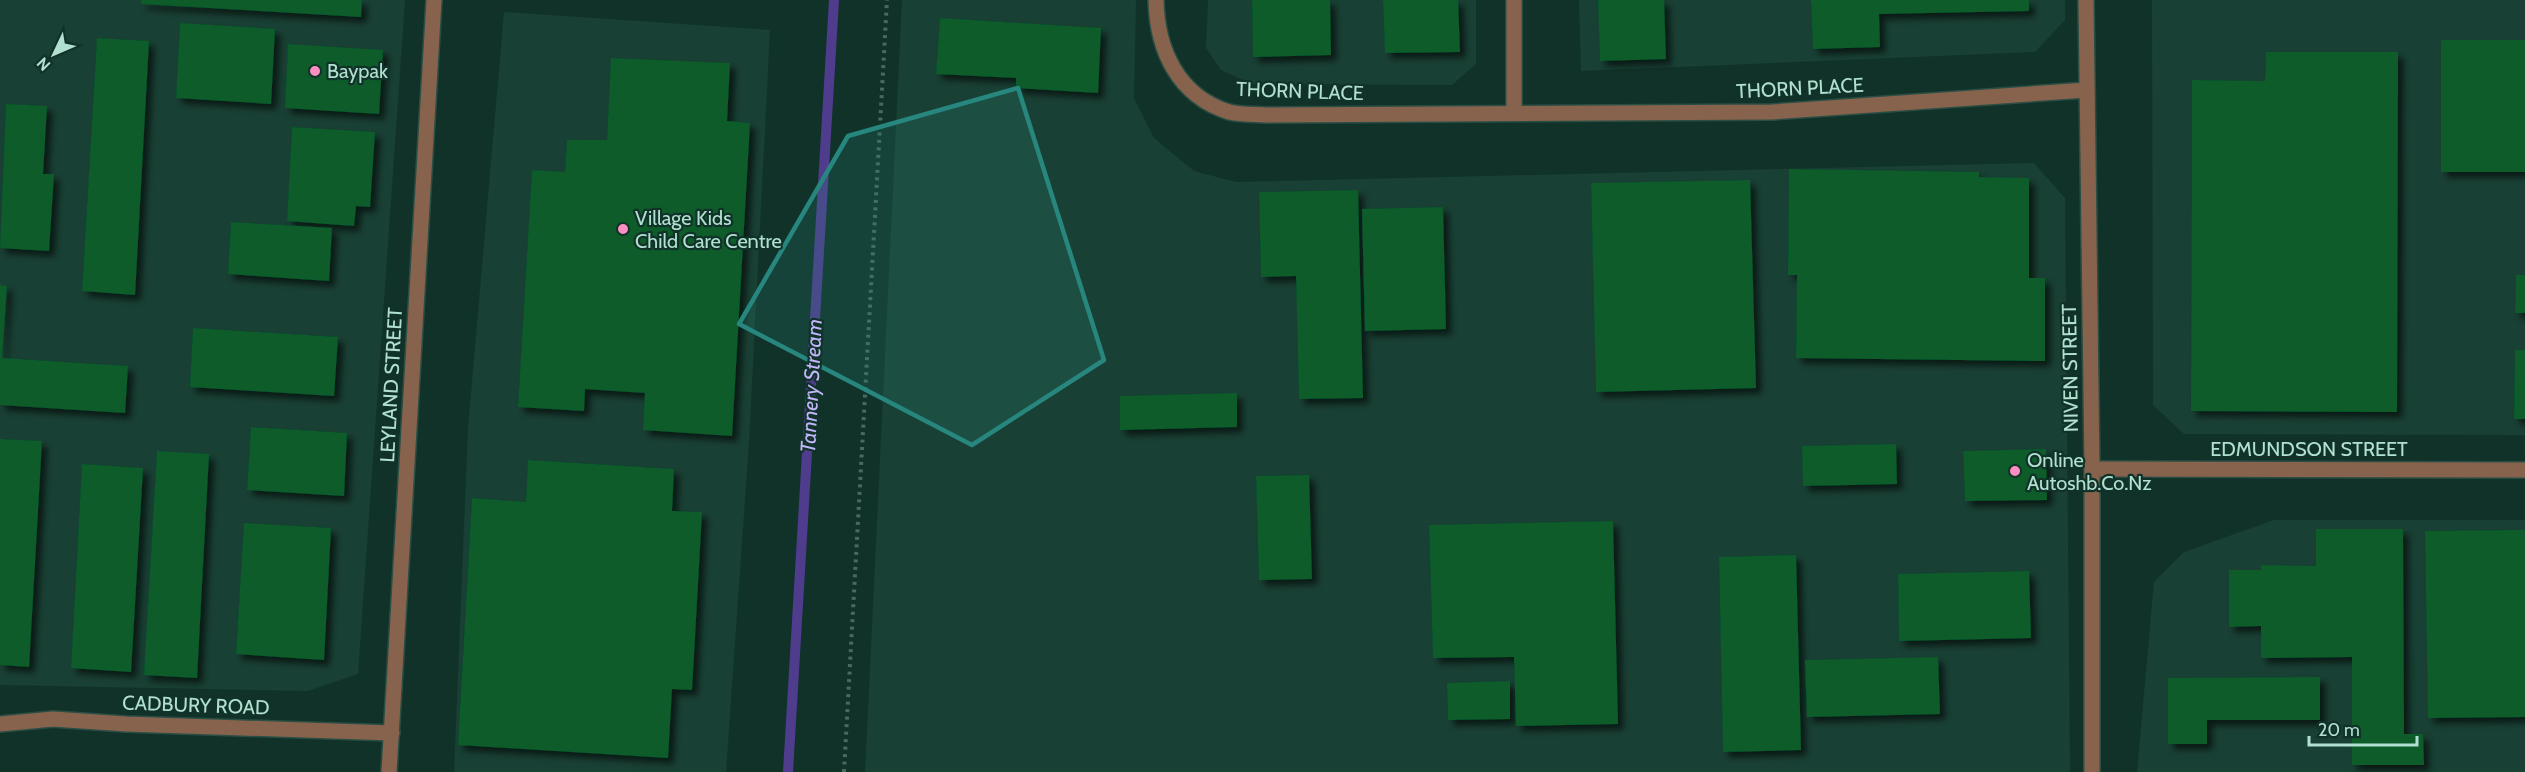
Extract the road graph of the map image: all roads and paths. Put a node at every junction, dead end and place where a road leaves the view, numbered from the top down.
1 (434, 0) edge
2 (886, 0) edge
3 (1156, 0) edge
4 (1514, 0) edge
5 (2086, 0) edge
6 (2087, 90) junction
7 (1514, 112) junction
8 (2092, 469) junction
9 (2525, 470) edge
10 (0, 724) edge
11 (392, 733) junction
12 (389, 772) edge
13 (844, 772) edge
14 (2092, 772) edge

1 - 11 street, LEYLAND STREET
2 - 13 path
3 - 7 street, THORN PLACE
4 - 7 street
5 - 6 street, NIVEN STREET
6 - 7 street, THORN PLACE
6 - 8 street, NIVEN STREET
8 - 9 street, EDMUNDSON STREET
8 - 14 street, NIVEN STREET
10 - 11 street, CADBURY ROAD
11 - 12 street, LEYLAND STREET

